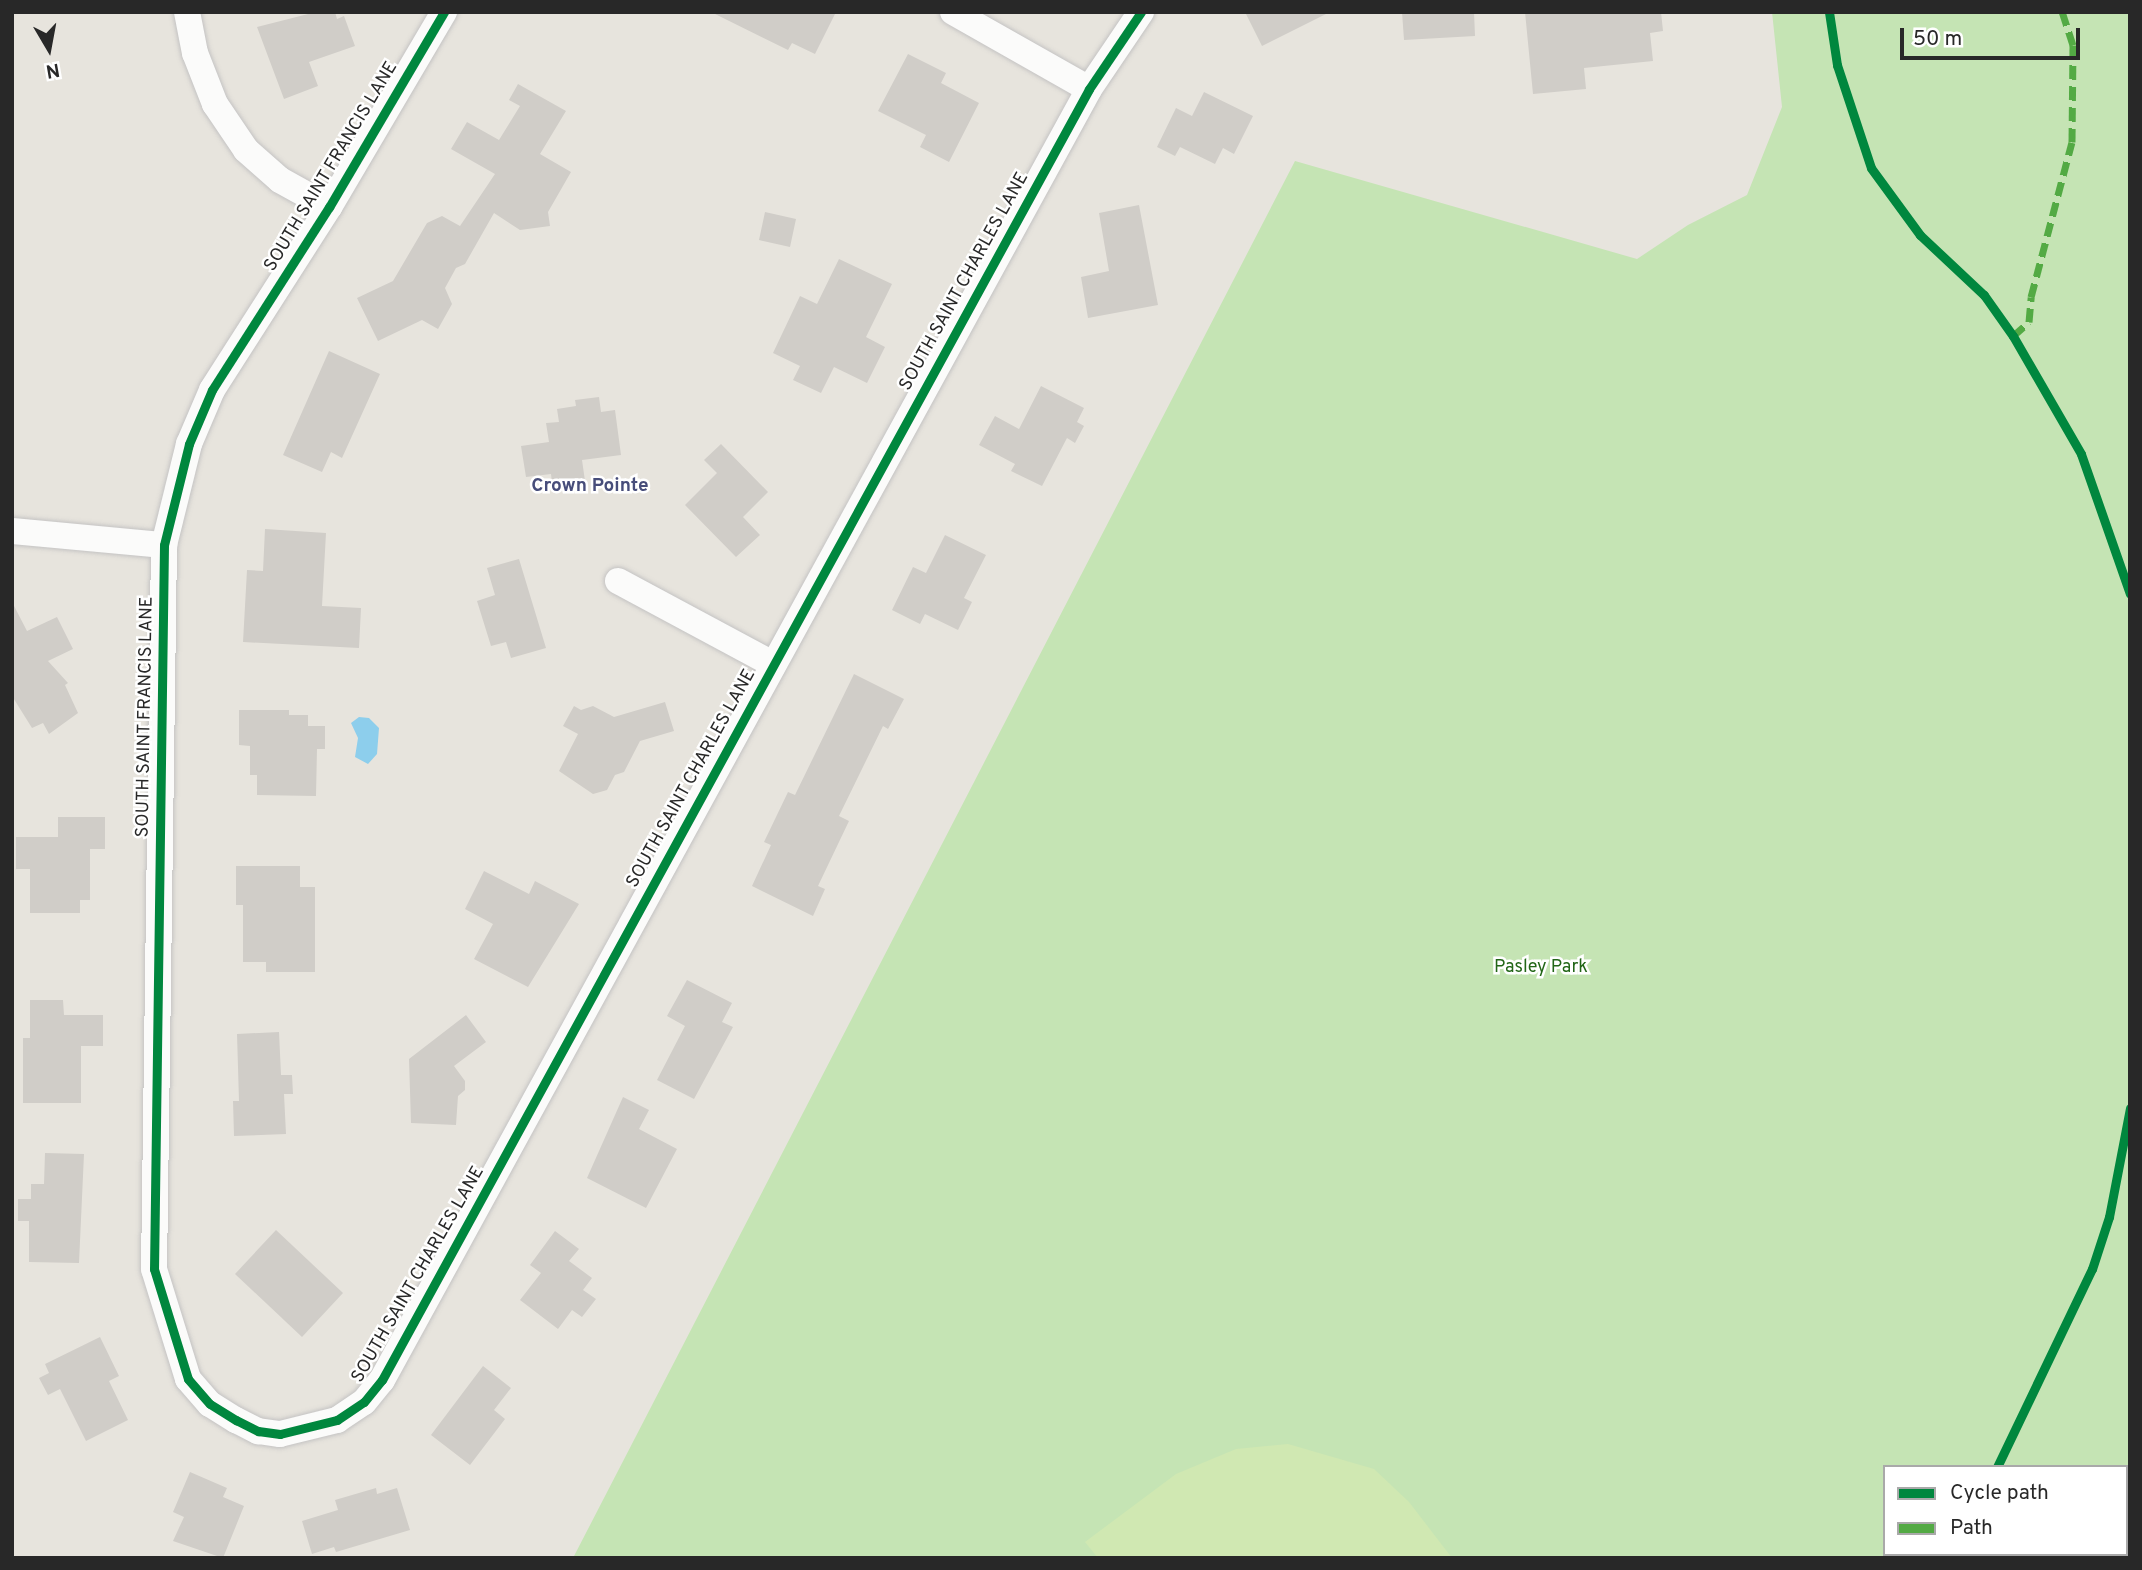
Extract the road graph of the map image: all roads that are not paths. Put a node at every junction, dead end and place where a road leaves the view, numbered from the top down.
1 (187, 12) edge
2 (444, 12) edge
3 (953, 12) edge
4 (1140, 12) edge
5 (1089, 89) junction
6 (329, 207) junction
7 (12, 531) edge
8 (164, 545) junction
9 (618, 581) dead end
10 (773, 664) junction
11 (280, 1434) joint

1 - 6 street
2 - 6 street, SOUTH SAINT FRANCIS LANE
3 - 5 street
4 - 5 street, SOUTH SAINT CHARLES LANE
5 - 10 street, SOUTH SAINT CHARLES LANE
6 - 8 street, SOUTH SAINT FRANCIS LANE
7 - 8 street
8 - 11 street, SOUTH SAINT FRANCIS LANE
9 - 10 street
10 - 11 street, SOUTH SAINT CHARLES LANE

